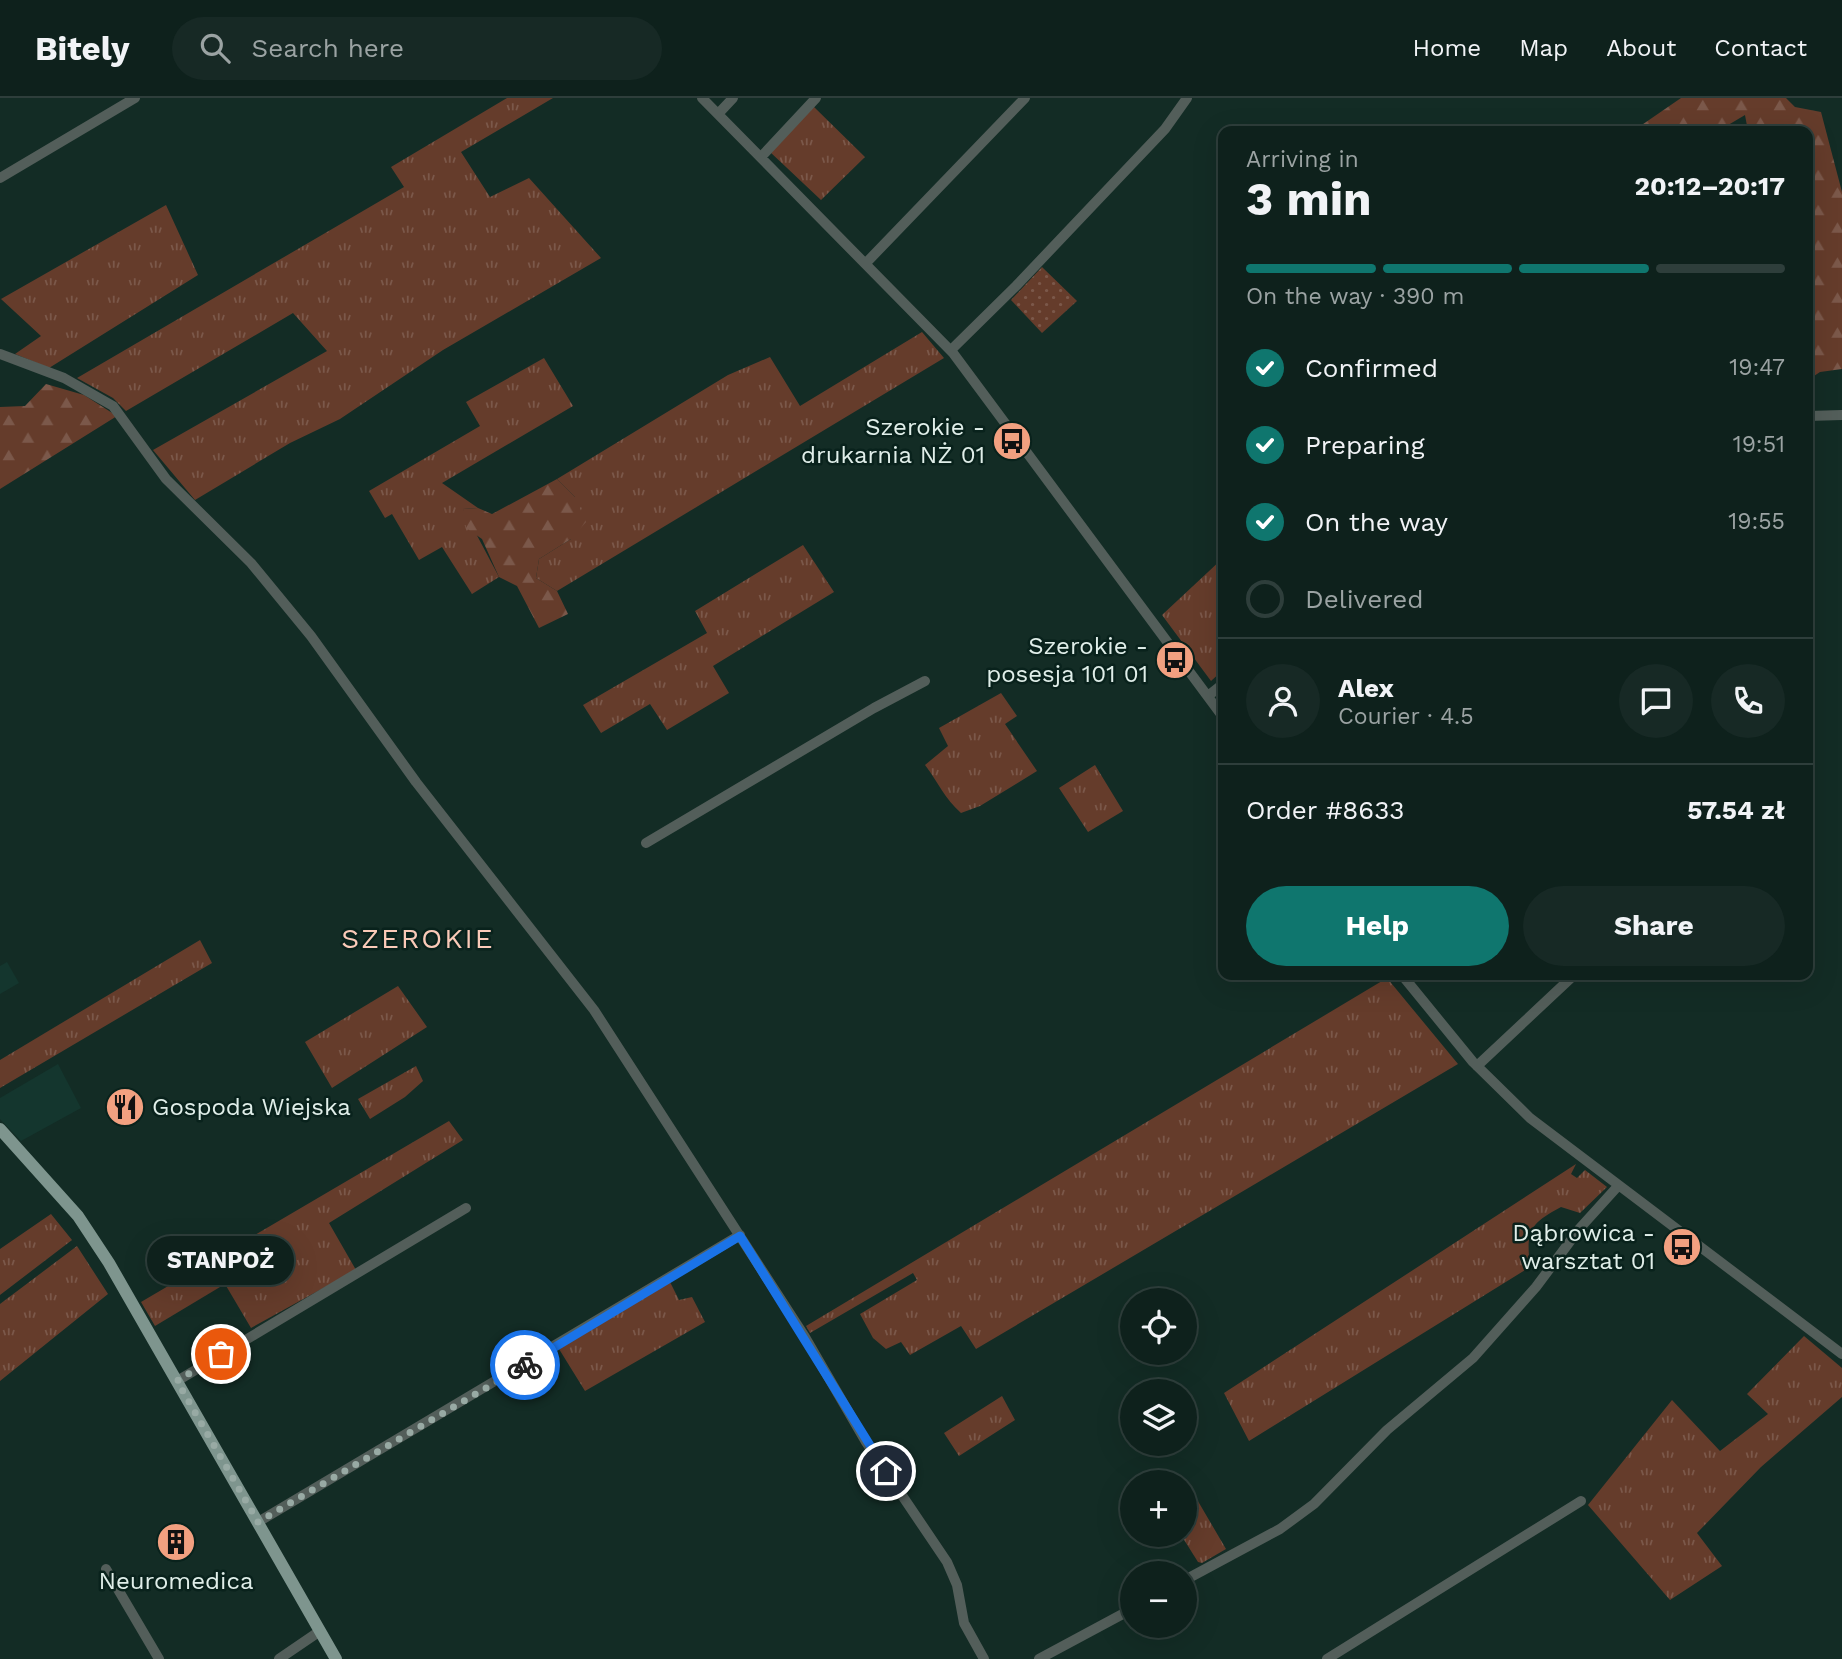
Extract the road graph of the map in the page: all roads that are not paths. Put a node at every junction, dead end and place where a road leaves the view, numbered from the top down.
1 (135, 98) edge
2 (702, 98) edge
3 (733, 98) edge
4 (816, 98) edge
5 (1025, 98) edge
6 (1187, 98) edge
7 (718, 114) junction
8 (761, 157) junction
9 (0, 178) edge
10 (866, 263) junction
11 (951, 350) junction
12 (0, 354) edge
13 (1842, 415) edge
14 (1813, 416) edge
15 (925, 681) dead end
16 (1218, 688) edge
17 (1208, 696) junction
18 (1218, 710) edge
19 (646, 843) dead end
20 (1406, 980) edge
21 (1569, 980) edge
22 (1477, 1066) junction
23 (0, 1129) edge
24 (1618, 1186) junction
25 (466, 1208) dead end
26 (740, 1236) junction
27 (1842, 1354) edge
28 (177, 1381) junction
29 (1581, 1501) dead end
30 (258, 1522) junction
31 (106, 1569) dead end
32 (1197, 1573) edge
33 (1120, 1615) edge
34 (320, 1632) junction
35 (159, 1659) edge
36 (279, 1659) edge
37 (336, 1659) edge
38 (984, 1659) edge
39 (1039, 1659) edge
40 (1327, 1659) edge

1 - 9 street
2 - 7 street
3 - 7 street
4 - 8 street
5 - 10 street
6 - 11 street
7 - 8 street
8 - 10 street
10 - 11 street
11 - 17 street
12 - 26 street
13 - 14 street
15 - 19 street
16 - 17 street
17 - 18 street
20 - 22 street
21 - 22 street
22 - 24 street
23 - 28 main road
24 - 27 street
24 - 32 street
25 - 28 street
26 - 30 street
26 - 38 street
28 - 30 main road
29 - 40 street
30 - 34 main road
31 - 35 street
33 - 39 street
34 - 36 street
34 - 37 main road

